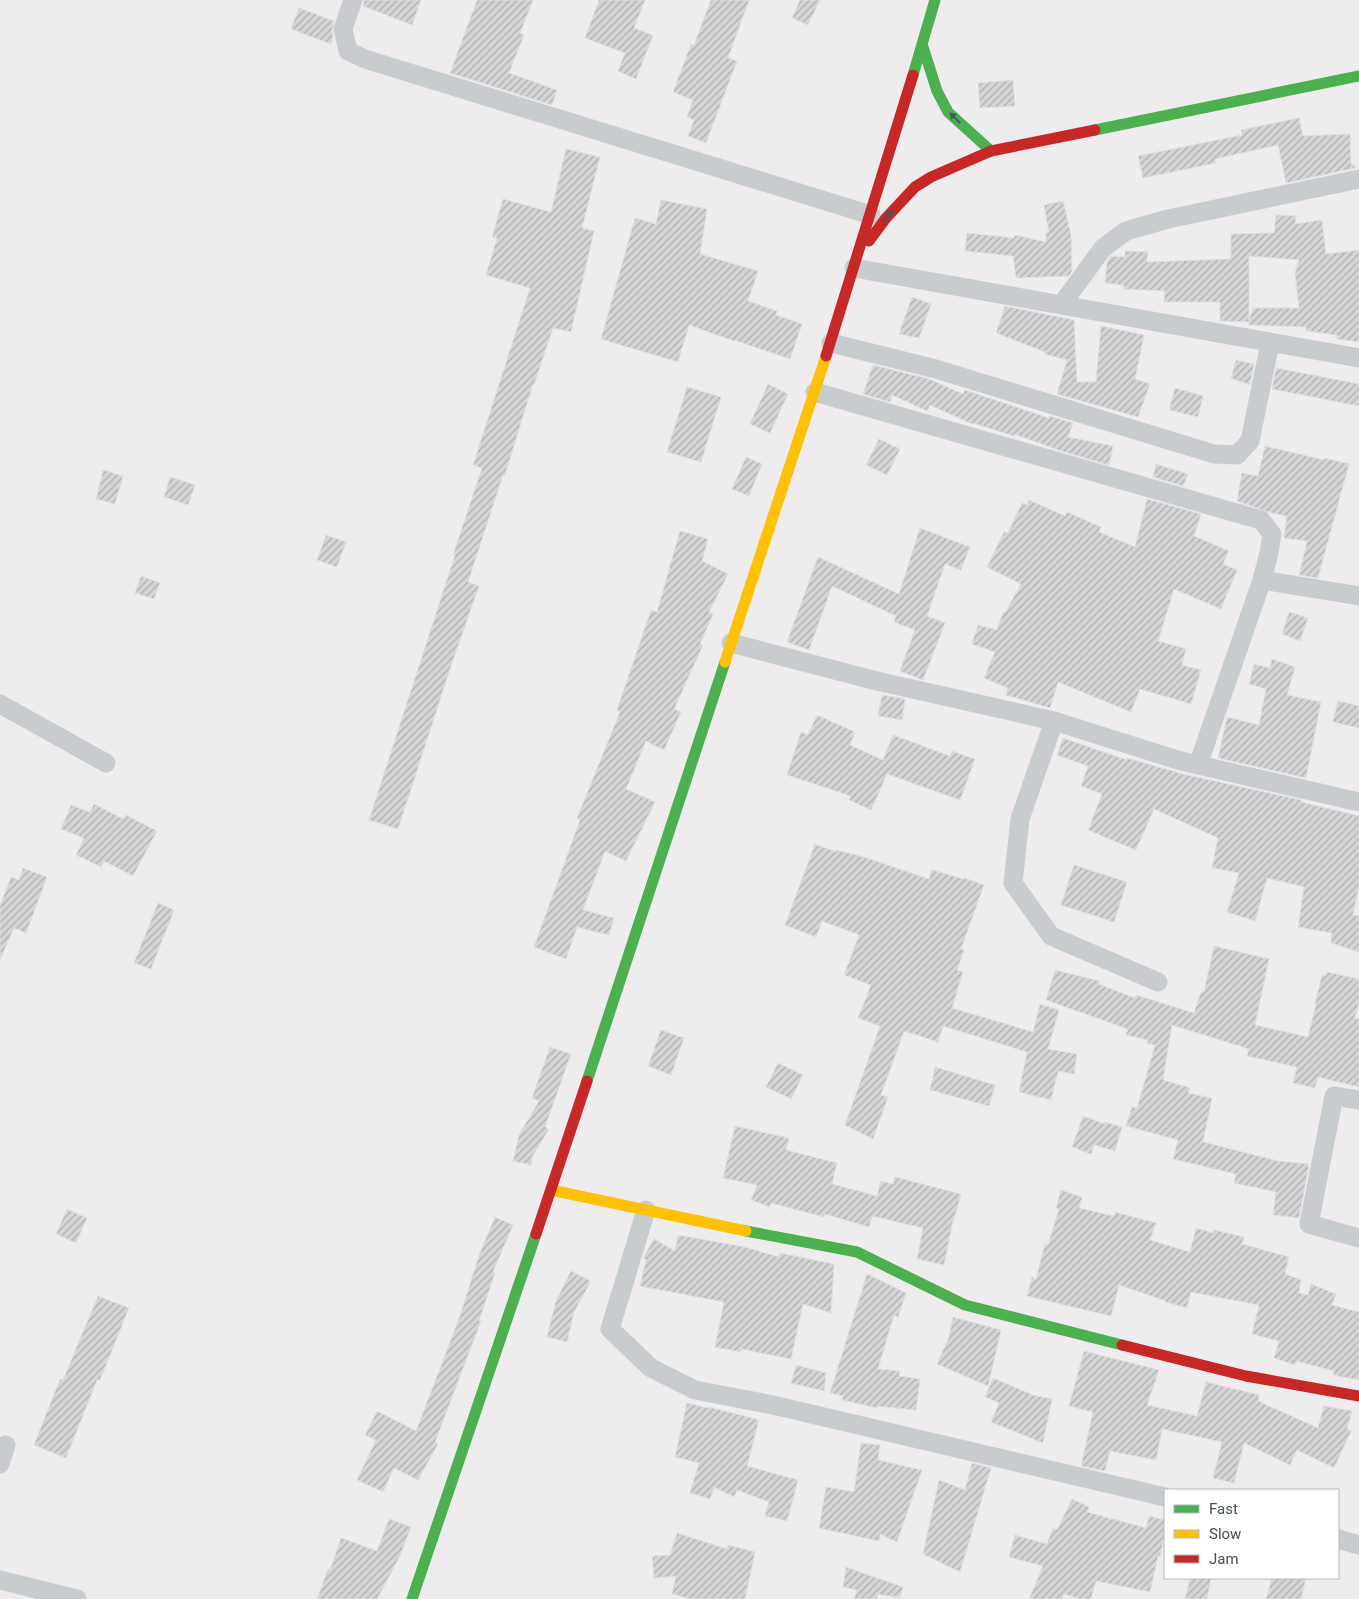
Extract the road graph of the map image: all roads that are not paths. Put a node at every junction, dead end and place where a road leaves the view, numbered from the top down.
1 (353, 0) edge
2 (934, 0) edge
3 (922, 44) junction
4 (1359, 76) edge
5 (991, 151) junction
6 (1359, 179) edge
7 (871, 215) junction
8 (856, 261) junction
9 (1062, 304) junction
10 (831, 342) junction
11 (1270, 343) junction
12 (1359, 358) edge
13 (815, 392) junction
14 (1262, 580) junction
15 (1359, 596) edge
16 (731, 643) junction
17 (0, 704) edge
18 (1054, 720) junction
19 (106, 763) dead end
20 (1198, 765) junction
21 (1359, 802) edge
22 (1158, 982) dead end
23 (1359, 1100) edge
24 (551, 1190) junction
25 (646, 1210) junction
26 (1359, 1238) edge
27 (1359, 1396) edge
28 (6, 1445) dead end
29 (0, 1464) edge
30 (1164, 1497) edge
31 (1339, 1539) edge
32 (1359, 1545) edge
33 (0, 1580) edge
34 (77, 1599) edge
35 (412, 1599) edge

1 - 7 street
2 - 3 main road
5 -> 3 main road
3 - 7 main road
4 - 5 main road
8 -> 5 main road
6 - 9 street
7 - 8 main road
8 - 9 street
8 - 10 main road
9 - 11 street
10 - 11 street
10 - 13 main road
11 - 12 street
13 - 14 street
13 - 16 main road
14 - 15 street
14 - 20 street
16 - 18 street
16 - 24 main road
17 - 19 street
18 - 20 street
18 - 22 street
20 - 21 street
23 - 26 street
24 - 25 main road
24 - 35 main road
25 - 27 main road
25 - 30 street
28 - 29 street
31 - 32 street
33 - 34 street

